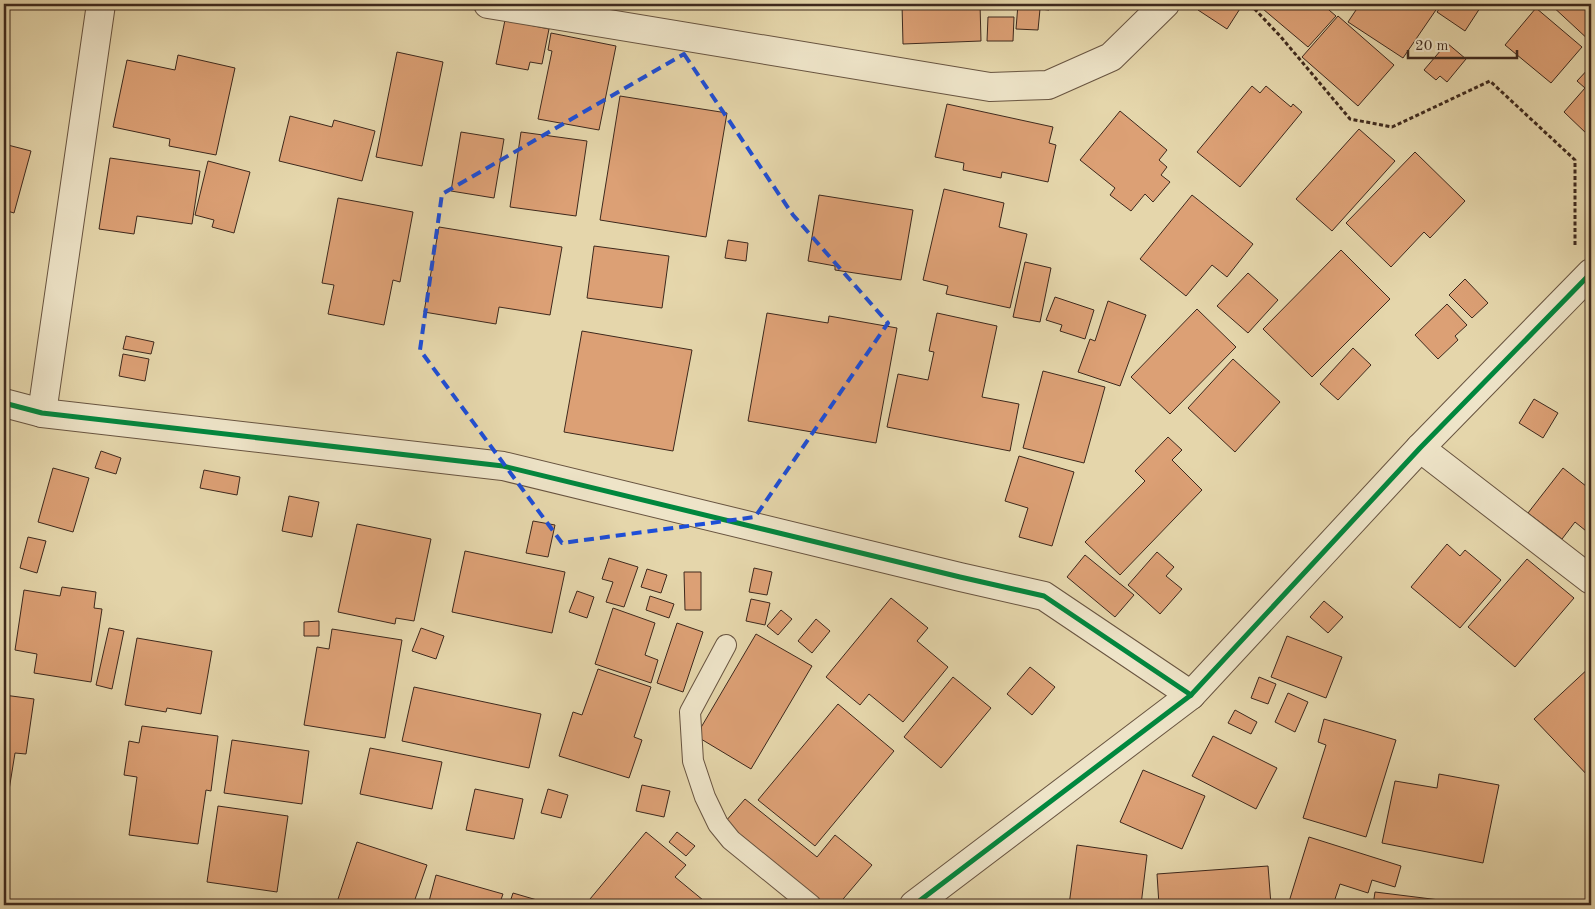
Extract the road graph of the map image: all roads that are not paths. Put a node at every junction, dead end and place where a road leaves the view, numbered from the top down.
1 (102, 4) edge
2 (488, 4) edge
3 (1165, 4) edge
4 (1583, 280) edge
5 (4, 403) edge
6 (42, 413) junction
7 (1420, 448) junction
8 (1591, 580) edge
9 (726, 645) dead end
10 (1191, 695) junction
11 (811, 905) edge
12 (914, 905) edge

1 - 6 street
2 - 3 street
4 - 7 street
5 - 6 street
6 - 10 street
7 - 8 street
7 - 10 street
9 - 11 lane
10 - 12 street

